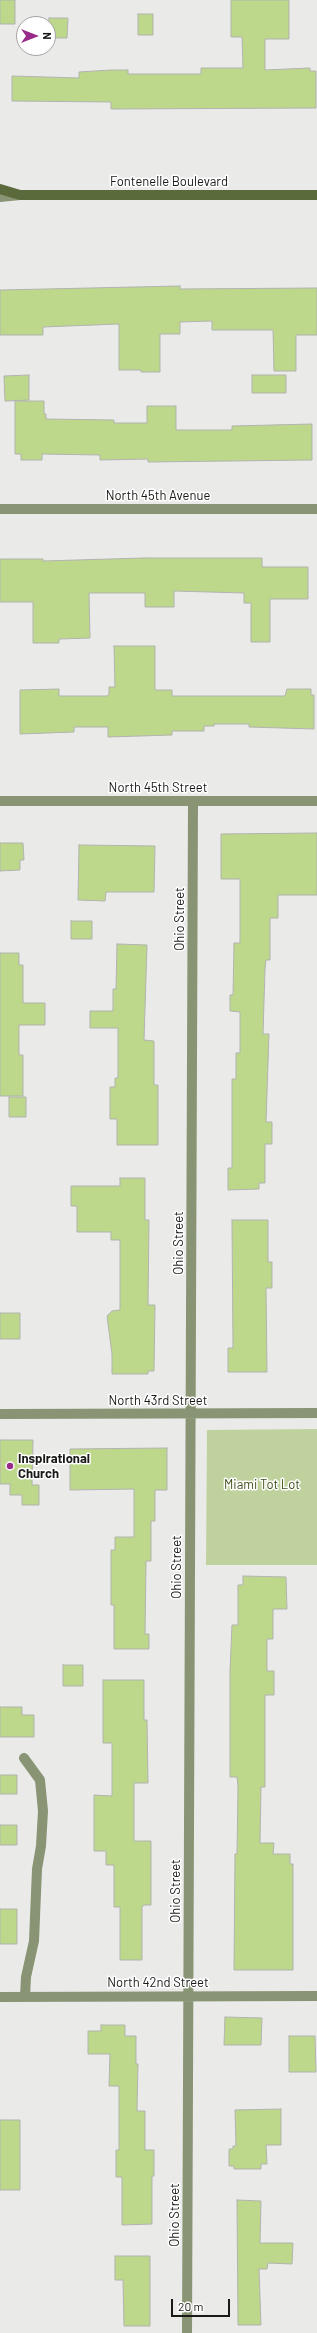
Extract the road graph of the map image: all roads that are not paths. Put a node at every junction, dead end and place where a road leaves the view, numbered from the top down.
1 (0, 189) edge
2 (20, 194) junction
3 (317, 195) edge
4 (0, 197) edge
5 (0, 509) edge
6 (317, 509) edge
7 (0, 801) edge
8 (193, 801) junction
9 (317, 801) edge
10 (317, 1413) edge
11 (0, 1414) edge
12 (191, 1414) junction
13 (24, 1758) dead end
14 (189, 1996) junction
15 (317, 1996) edge
16 (0, 1997) edge
17 (25, 1997) junction
18 (187, 2333) edge

1 - 2 main road, Fontenelle Boulevard
2 - 3 main road, Fontenelle Boulevard
2 - 4 street, Fontenelle Boulevard
5 - 6 street, North 45th Avenue
7 - 8 street, North 45th Street
8 - 9 street, North 45th Street
8 - 12 street, Ohio Street
10 - 12 street, North 43rd Street
11 - 12 street, North 43rd Street
12 - 14 street, Ohio Street
13 - 17 street
14 - 15 street, North 42nd Street
14 - 17 street, North 42nd Street
14 - 18 street, Ohio Street
16 - 17 street, North 42nd Street

